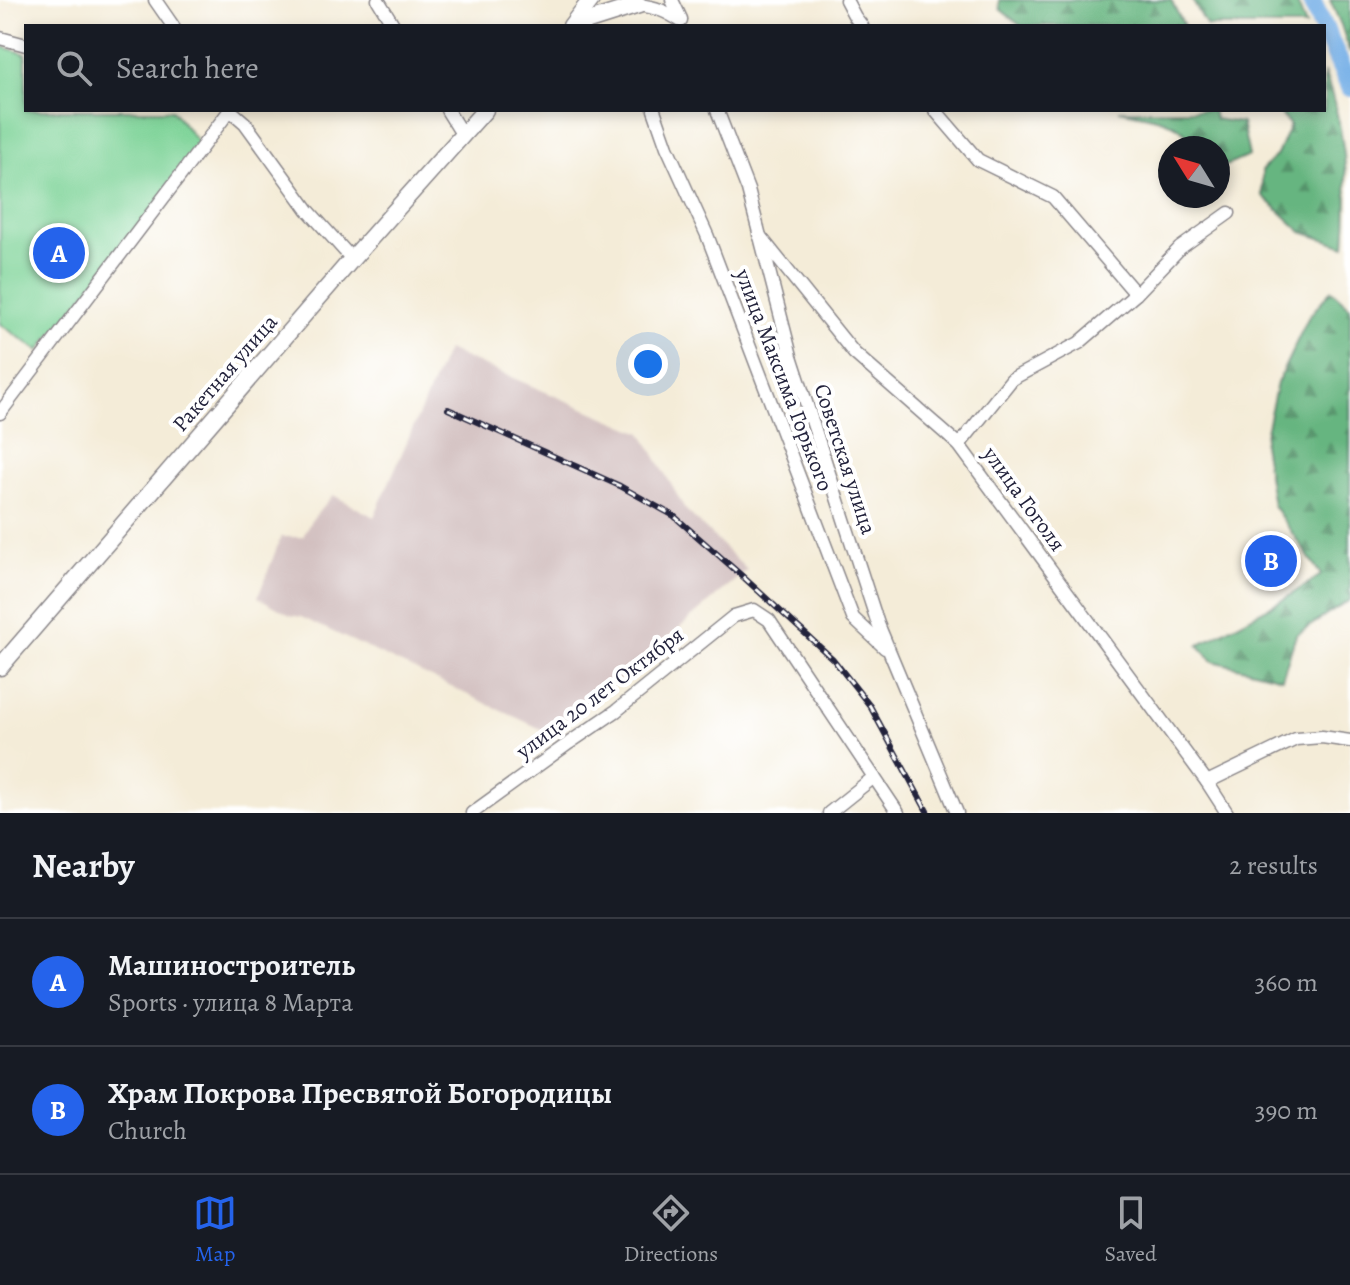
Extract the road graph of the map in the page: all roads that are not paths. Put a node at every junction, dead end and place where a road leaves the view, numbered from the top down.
1 (155, 0) edge
2 (378, 0) edge
3 (591, 0) edge
4 (672, 0) edge
5 (846, 0) edge
6 (639, 2) edge
7 (614, 20) edge
8 (682, 23) edge
9 (172, 24) edge
10 (393, 24) edge
11 (573, 24) edge
12 (586, 24) edge
13 (860, 24) edge
14 (0, 38) edge
15 (24, 44) edge
16 (228, 112) edge
17 (232, 112) edge
18 (448, 112) edge
19 (483, 112) edge
20 (655, 112) edge
21 (718, 112) edge
22 (937, 112) edge
23 (462, 134) junction
24 (1229, 213) dead end
25 (759, 235) junction
26 (352, 259) junction
27 (1136, 294) junction
28 (0, 413) edge
29 (959, 445) junction
30 (890, 653) junction
31 (0, 667) edge
32 (1350, 741) edge
33 (874, 777) junction
34 (1207, 782) junction
35 (472, 813) edge
36 (829, 813) edge
37 (898, 813) edge
38 (957, 813) edge
39 (1227, 813) edge

1 - 9 street
2 - 10 street
3 - 11 main road
4 - 8 street
5 - 13 street
6 - 7 main road
6 - 8 street
7 - 12 main road
14 - 15 street
16 - 28 street
17 - 26 street
18 - 23 street
19 - 23 main road, Ракетная улица
20 - 30 street, улица Максима Горького
21 - 25 street, Советская улица
22 - 27 street
23 - 26 main road, Ракетная улица
24 - 27 street
25 - 29 street, улица Гоголя
25 - 30 street, Советская улица
26 - 31 main road, Ракетная улица
27 - 29 street
29 - 34 street, улица Гоголя
30 - 38 street, Советская улица
32 - 34 street
33 - 35 street, улица 20 лет Октября
33 - 36 street
33 - 37 street
34 - 39 street, улица Гоголя

